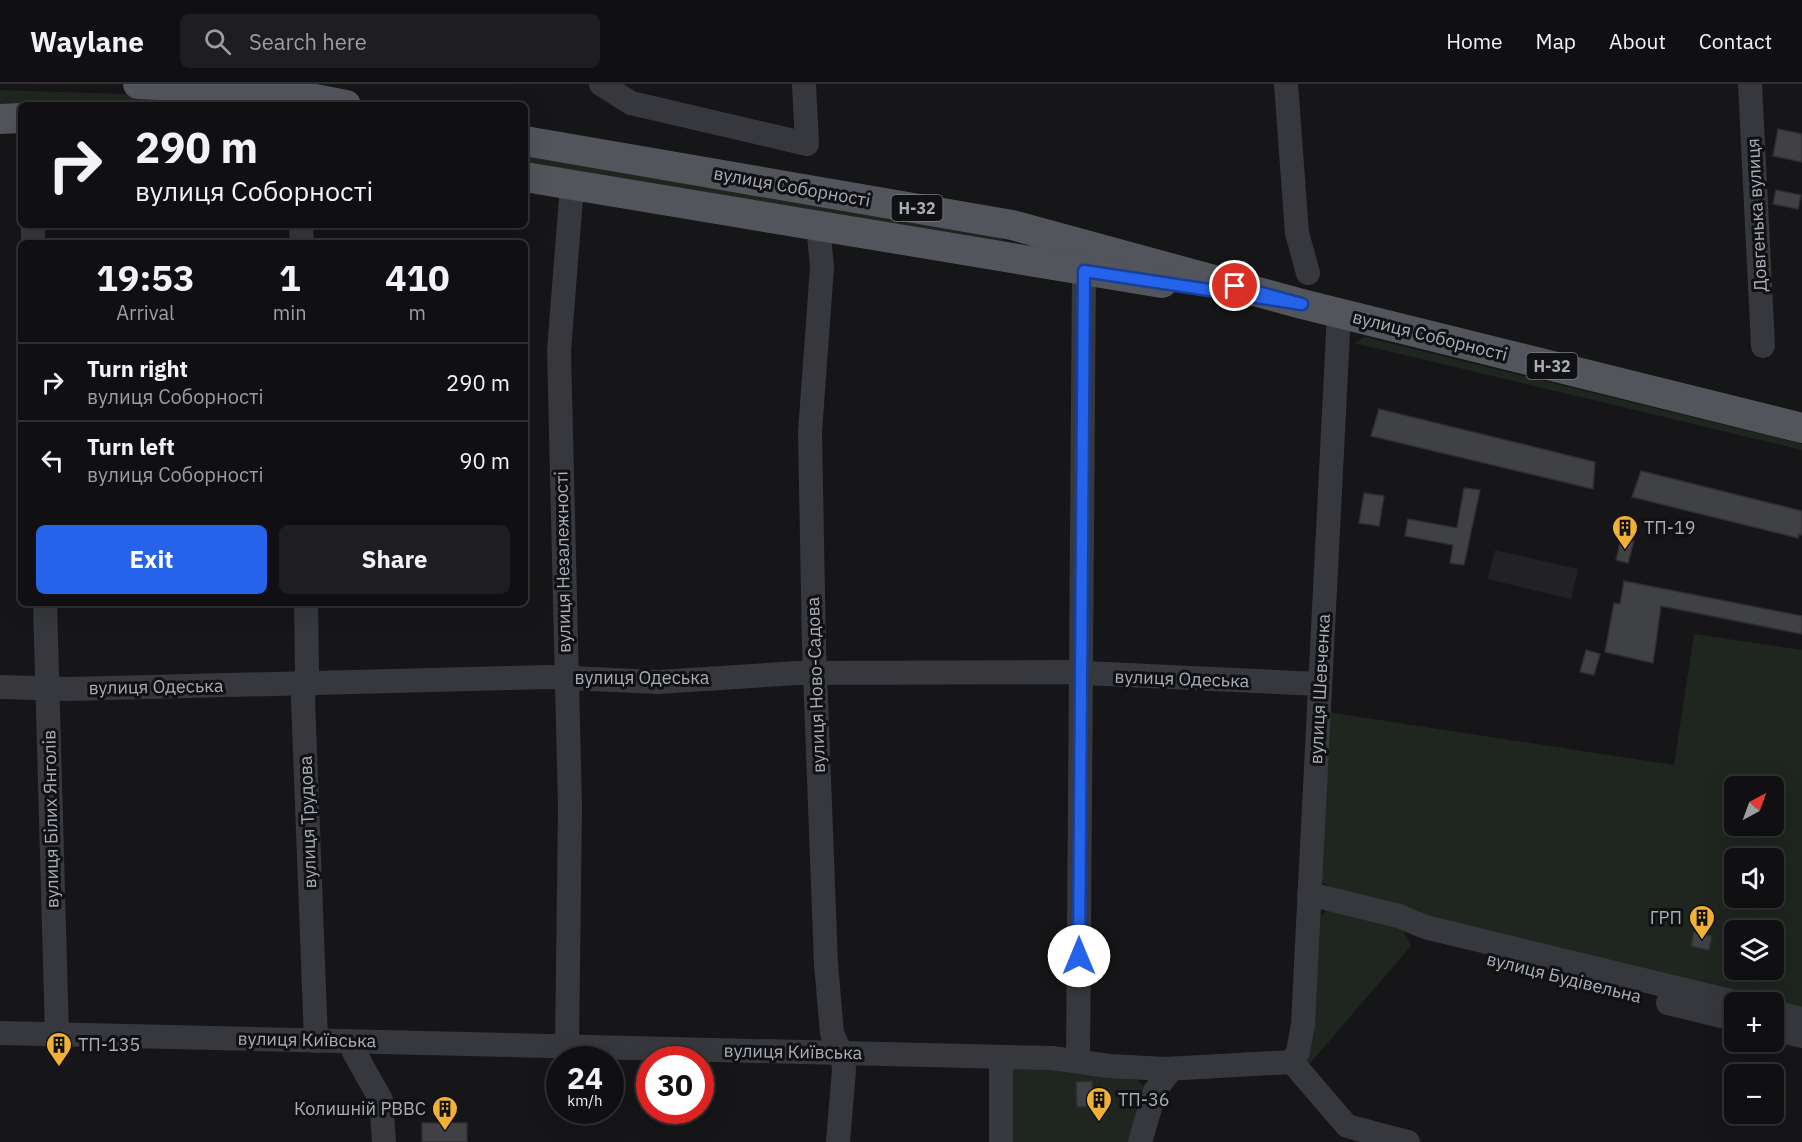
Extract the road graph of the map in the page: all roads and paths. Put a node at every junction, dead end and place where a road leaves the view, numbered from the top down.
1 (138, 84) edge
2 (601, 84) edge
3 (804, 84) edge
4 (1286, 84) edge
5 (1750, 84) edge
6 (331, 102) edge
7 (0, 118) edge
8 (18, 118) edge
9 (528, 142) edge
10 (528, 178) edge
11 (572, 186) junction
12 (818, 225) junction
13 (1084, 271) junction
14 (1308, 273) dead end
15 (1302, 304) junction
16 (1338, 313) junction
17 (1763, 345) dead end
18 (1802, 428) edge
19 (45, 606) edge
20 (306, 606) edge
21 (815, 674) junction
22 (1081, 674) junction
23 (566, 678) junction
24 (305, 683) junction
25 (1320, 684) junction
26 (0, 687) edge
27 (48, 688) junction
28 (1309, 894) junction
29 (1407, 922) junction
30 (1724, 1000) edge
31 (1784, 1014) edge
32 (1724, 1017) edge
33 (1802, 1018) edge
34 (1784, 1032) edge
35 (0, 1033) edge
36 (57, 1035) junction
37 (1802, 1036) edge
38 (316, 1041) junction
39 (352, 1042) junction
40 (567, 1046) edge
41 (546, 1047) edge
42 (624, 1048) edge
43 (839, 1053) junction
44 (1001, 1057) junction
45 (1078, 1061) junction
46 (1292, 1062) junction
47 (1171, 1069) junction
48 (384, 1142) edge
49 (838, 1142) edge
50 (1001, 1142) edge
51 (1140, 1142) edge
52 (1408, 1142) edge

1 - 6 main road
2 - 3 street
4 - 14 street
5 - 17 street, Довгенька вулиця
7 - 8 main road
9 - 15 main road, вулиця Соборності / Н-32
10 - 11 main road, вулиця Соборності / Н-32
11 - 12 main road, вулиця Соборності / Н-32
11 - 23 street, вулиця Незалежності
12 - 13 main road, вулиця Соборності / Н-32
12 - 21 street, вулиця Ново-Садова
13 - 15 main road, вулиця Соборності / Н-32
13 - 22 street
15 - 16 main road, вулиця Соборності / Н-32
16 - 18 main road, вулиця Соборності / Н-32
16 - 25 street, вулиця Шевченка
19 - 27 street, вулиця Білих Янголів
20 - 24 street, вулиця Трудова
21 - 22 street, вулиця Одеська
21 - 23 street, вулиця Одеська
21 - 43 street, вулиця Ново-Садова
22 - 25 street, вулиця Одеська
22 - 45 street
23 - 24 street, вулиця Одеська
23 - 40 street, вулиця Незалежності
24 - 27 street, вулиця Одеська
24 - 38 street, вулиця Трудова
25 - 28 street, вулиця Шевченка
26 - 27 street, вулиця Одеська
27 - 36 street, вулиця Білих Янголів
28 - 29 street, вулиця Будівельна
28 - 46 street, вулиця Шевченка
29 - 30 street, вулиця Будівельна
29 - 32 street, вулиця Будівельна
31 - 33 street
34 - 37 street
35 - 36 street, вулиця Київська
36 - 38 street, вулиця Київська
38 - 39 street, вулиця Київська
39 - 41 street, вулиця Київська
39 - 48 street
42 - 43 street, вулиця Київська
43 - 44 street, вулиця Київська
43 - 49 street, вулиця Ново-Садова
44 - 45 street, вулиця Київська
44 - 50 street
45 - 47 street, вулиця Київська
46 - 47 street, вулиця Київська
46 - 52 street
47 - 51 street

